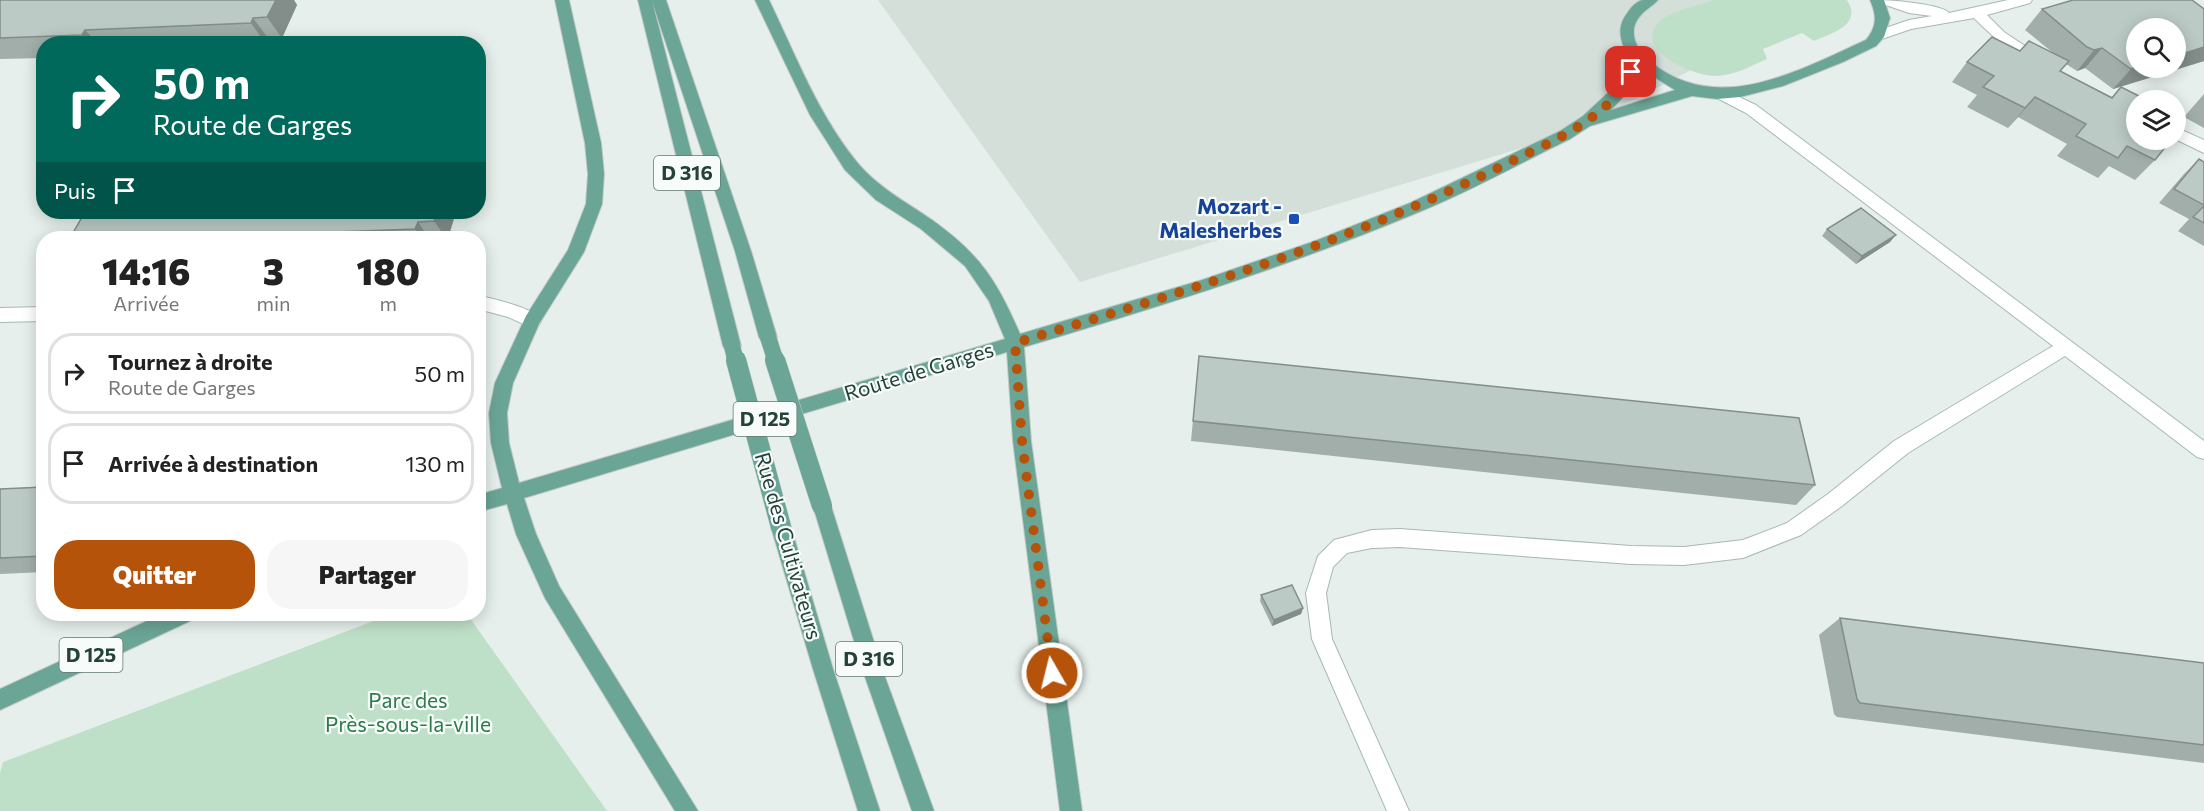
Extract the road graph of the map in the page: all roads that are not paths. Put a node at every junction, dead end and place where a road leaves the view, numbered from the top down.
1 (562, 0) edge
2 (645, 0) edge
3 (659, 0) edge
4 (762, 0) edge
5 (1877, 0) edge
6 (1885, 0) edge
7 (2025, 0) edge
8 (1644, 2) edge
9 (1977, 13) junction
10 (1962, 15) junction
11 (1879, 35) junction
12 (1634, 54) junction
13 (2054, 70) edge
14 (1693, 90) junction
15 (1754, 90) junction
16 (1722, 94) junction
17 (1751, 109) junction
18 (1584, 123) junction
19 (2186, 138) edge
20 (2204, 147) edge
21 (486, 304) edge
22 (36, 314) edge
23 (0, 315) edge
24 (532, 321) junction
25 (1015, 343) junction
26 (2066, 347) junction
27 (2204, 451) edge
28 (514, 493) junction
29 (486, 502) edge
30 (167, 621) edge
31 (0, 700) edge
32 (687, 811) edge
33 (869, 811) edge
34 (922, 811) edge
35 (1071, 811) edge
36 (1398, 811) edge

1 - 24 main road
2 - 33 main road, Rue des Cultivateurs / D 316, bridge
3 - 34 main road, Rue des Cultivateurs / D 316, bridge
4 - 25 main road
5 - 11 main road
6 - 10 street
7 - 9 street
8 - 12 main road
9 - 10 street
9 - 13 street
10 - 11 street
11 - 15 main road
12 - 14 main road
12 - 18 main road, Route de Garges / D 125
14 - 16 main road
14 - 18 main road, Route de Garges / D 125
15 - 16 main road
15 - 17 street
16 - 17 street
17 - 26 street
18 - 25 main road, Route de Garges / D 125
19 - 20 street
21 - 24 street
22 - 23 street
24 - 28 main road
25 - 28 main road, Route de Garges / D 125
25 - 35 main road
26 - 27 street
26 - 36 street
28 - 29 main road, Route de Garges / D 125
28 - 32 main road
30 - 31 main road, D 125

